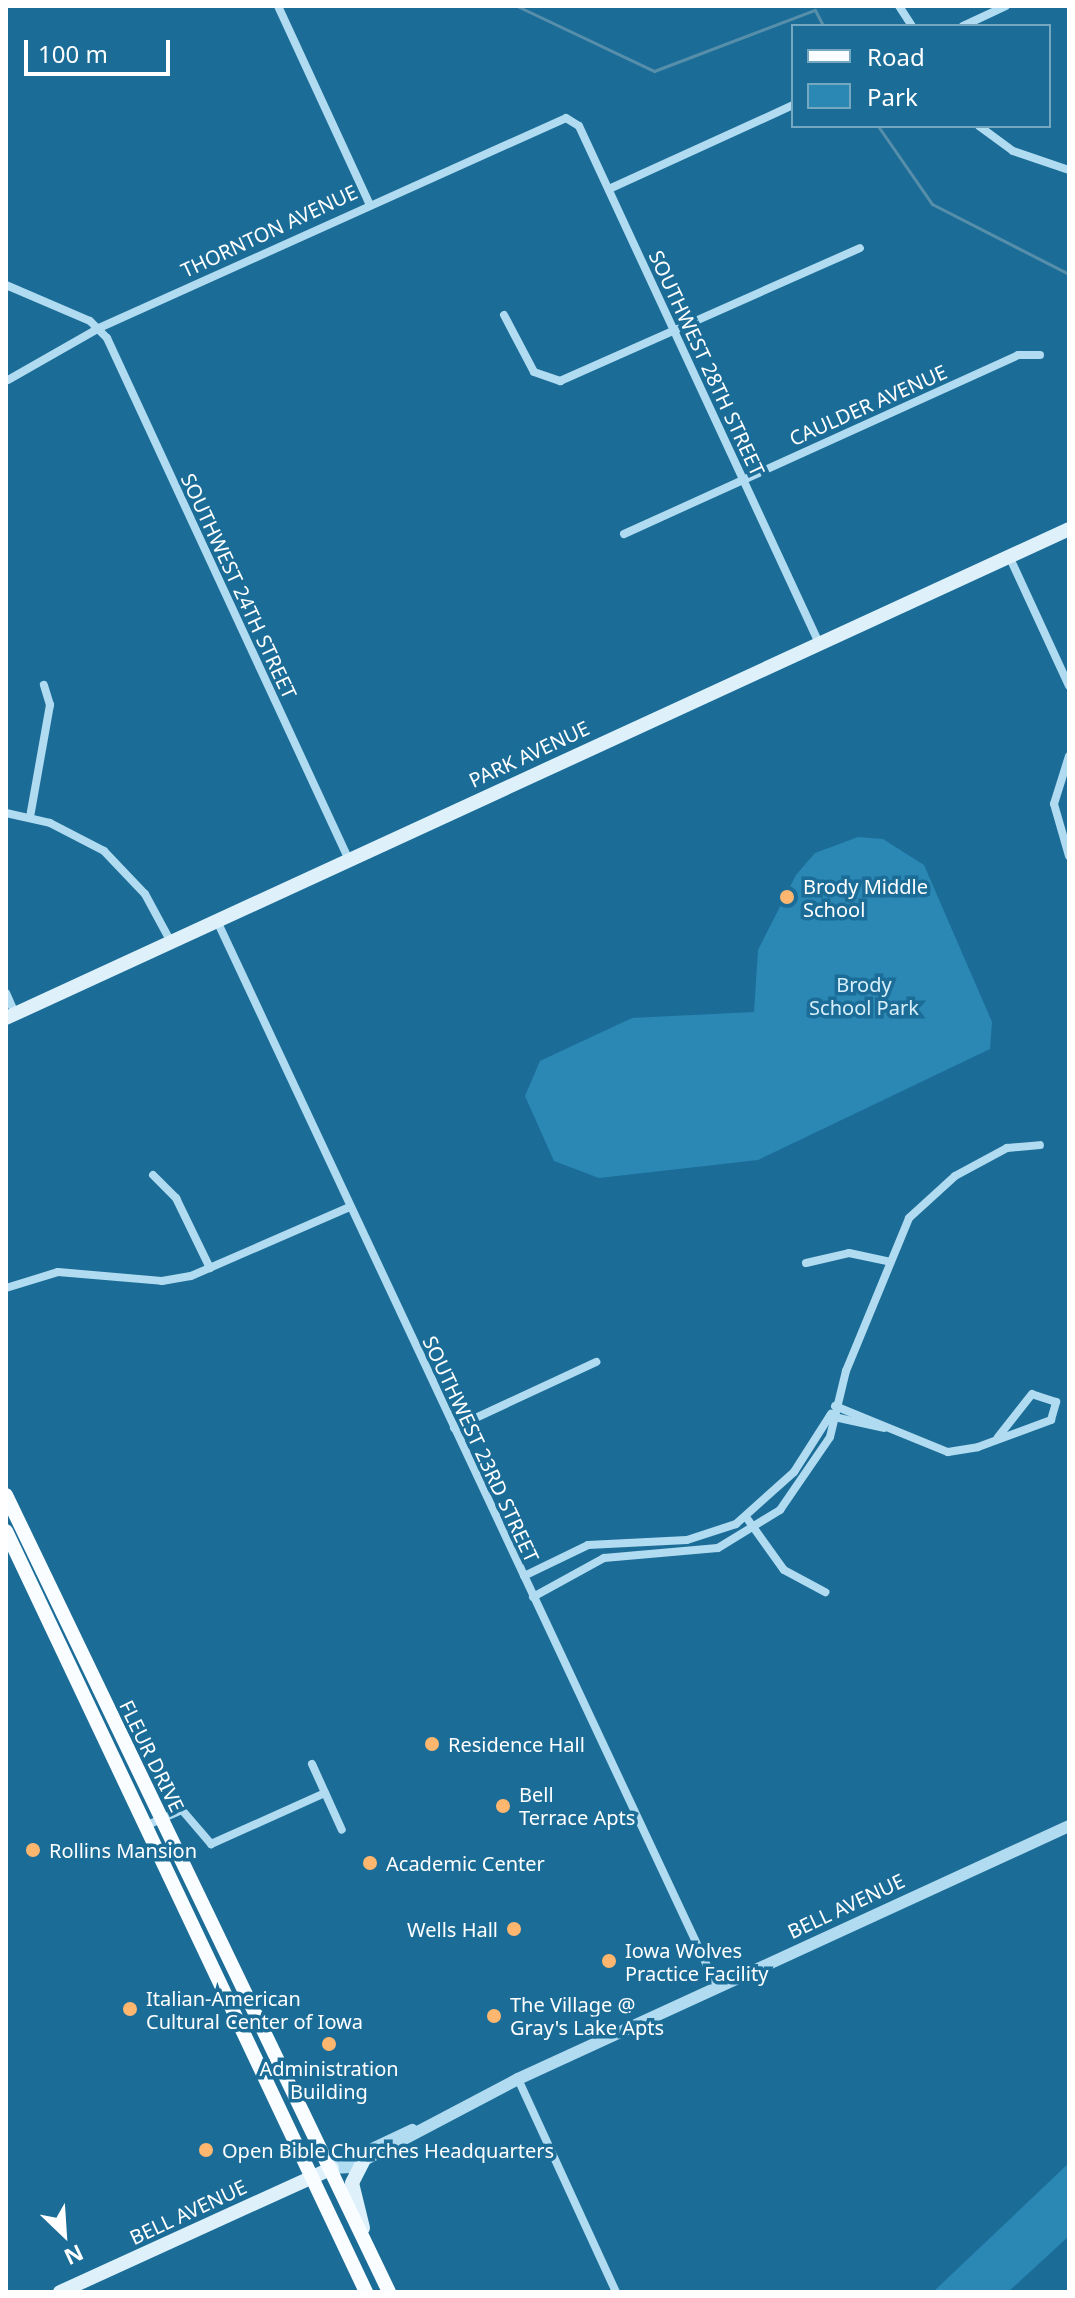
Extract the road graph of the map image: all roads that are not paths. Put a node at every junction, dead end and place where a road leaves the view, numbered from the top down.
1 (278, 6) edge
2 (899, 6) edge
3 (1006, 6) edge
4 (911, 24) edge
5 (967, 24) edge
6 (791, 106) edge
7 (549, 120) joint
8 (982, 128) edge
9 (1069, 170) edge
10 (609, 189) junction
11 (369, 203) junction
12 (860, 248) dead end
13 (6, 285) edge
14 (504, 315) dead end
15 (99, 328) junction
16 (676, 333) junction
17 (1040, 355) dead end
18 (8, 380) edge
19 (743, 479) junction
20 (1069, 529) edge
21 (624, 534) dead end
22 (1009, 556) junction
23 (819, 643) junction
24 (44, 685) dead end
25 (1069, 686) edge
26 (1069, 756) edge
27 (6, 813) edge
28 (30, 817) junction
29 (1069, 856) edge
30 (349, 860) junction
31 (218, 923) junction
32 (171, 942) junction
33 (6, 993) edge
34 (11, 1016) edge
35 (1040, 1145) dead end
36 (153, 1175) dead end
37 (350, 1207) junction
38 (887, 1261) junction
39 (806, 1263) dead end
40 (210, 1268) junction
41 (6, 1288) edge
42 (596, 1362) dead end
43 (835, 1406) junction
44 (831, 1416) junction
45 (454, 1428) junction
46 (884, 1428) junction
47 (998, 1437) junction
48 (6, 1495) edge
49 (746, 1517) junction
50 (755, 1530) junction
51 (6, 1531) edge
52 (639, 1539) junction
53 (639, 1556) junction
54 (524, 1576) junction
55 (825, 1592) dead end
56 (533, 1597) junction
57 (312, 1764) dead end
58 (325, 1793) junction
59 (160, 1819) junction
60 (145, 1826) junction
61 (1069, 1826) edge
62 (342, 1830) dead end
63 (717, 1987) junction
64 (518, 2079) junction
65 (423, 2127) junction
66 (363, 2161) junction
67 (332, 2168) junction
68 (312, 2177) junction
69 (369, 2248) junction
70 (60, 2292) edge
71 (366, 2292) edge
72 (389, 2292) edge
73 (616, 2292) edge

1 - 11 street
2 - 4 street
3 - 5 street
6 - 10 street
7 - 10 street, SOUTHWEST 28TH STREET
7 - 11 street, THORNTON AVENUE
8 - 9 street
10 - 16 street, SOUTHWEST 28TH STREET
11 - 15 street, THORNTON AVENUE
12 - 16 street
13 - 15 street
14 - 16 street
15 - 18 street, THORNTON AVENUE
15 - 30 street, SOUTHWEST 24TH STREET
16 - 19 street, SOUTHWEST 28TH STREET
17 - 19 street, CAULDER AVENUE
19 - 21 street, CAULDER AVENUE
19 - 23 street, SOUTHWEST 28TH STREET
20 - 22 main road, PARK AVENUE
22 - 23 main road, PARK AVENUE
22 - 25 street
23 - 30 main road, PARK AVENUE
24 - 28 street
26 - 29 street
27 - 28 street
28 - 32 street
30 - 31 main road, PARK AVENUE
31 - 32 main road, PARK AVENUE
31 - 37 street, SOUTHWEST 23RD STREET
32 - 34 main road, PARK AVENUE
33 - 34 street
35 - 38 street
36 - 40 street
37 - 40 street
37 - 45 street, SOUTHWEST 23RD STREET
38 - 39 street
38 - 43 street
40 - 41 street
42 - 45 street
43 - 44 street
43 - 46 street
44 - 46 street
44 - 49 street
44 - 50 street
45 - 54 street, SOUTHWEST 23RD STREET
46 - 47 street
47 - 47 street
48 - 59 main road, FLEUR DRIVE
49 - 50 street
49 - 52 street
50 - 53 street
50 - 55 street
51 - 60 main road, FLEUR DRIVE
52 - 53 street
52 - 54 street
53 - 56 street
54 - 56 street, SOUTHWEST 23RD STREET
56 - 63 street, SOUTHWEST 23RD STREET
57 - 58 street
58 - 59 street
58 - 62 street
59 - 60 street
59 - 67 main road, FLEUR DRIVE
60 - 68 main road, FLEUR DRIVE
61 - 63 street, BELL AVENUE
63 - 64 street, BELL AVENUE
64 - 65 street, BELL AVENUE
64 - 73 street
65 - 66 street, BELL AVENUE
65 - 67 street, BELL AVENUE
66 - 67 street, BELL AVENUE
66 - 69 main road
67 - 68 main road, BELL AVENUE
67 - 69 main road, FLEUR DRIVE
68 - 70 main road, BELL AVENUE
68 - 71 main road, FLEUR DRIVE
69 - 72 main road, FLEUR DRIVE

